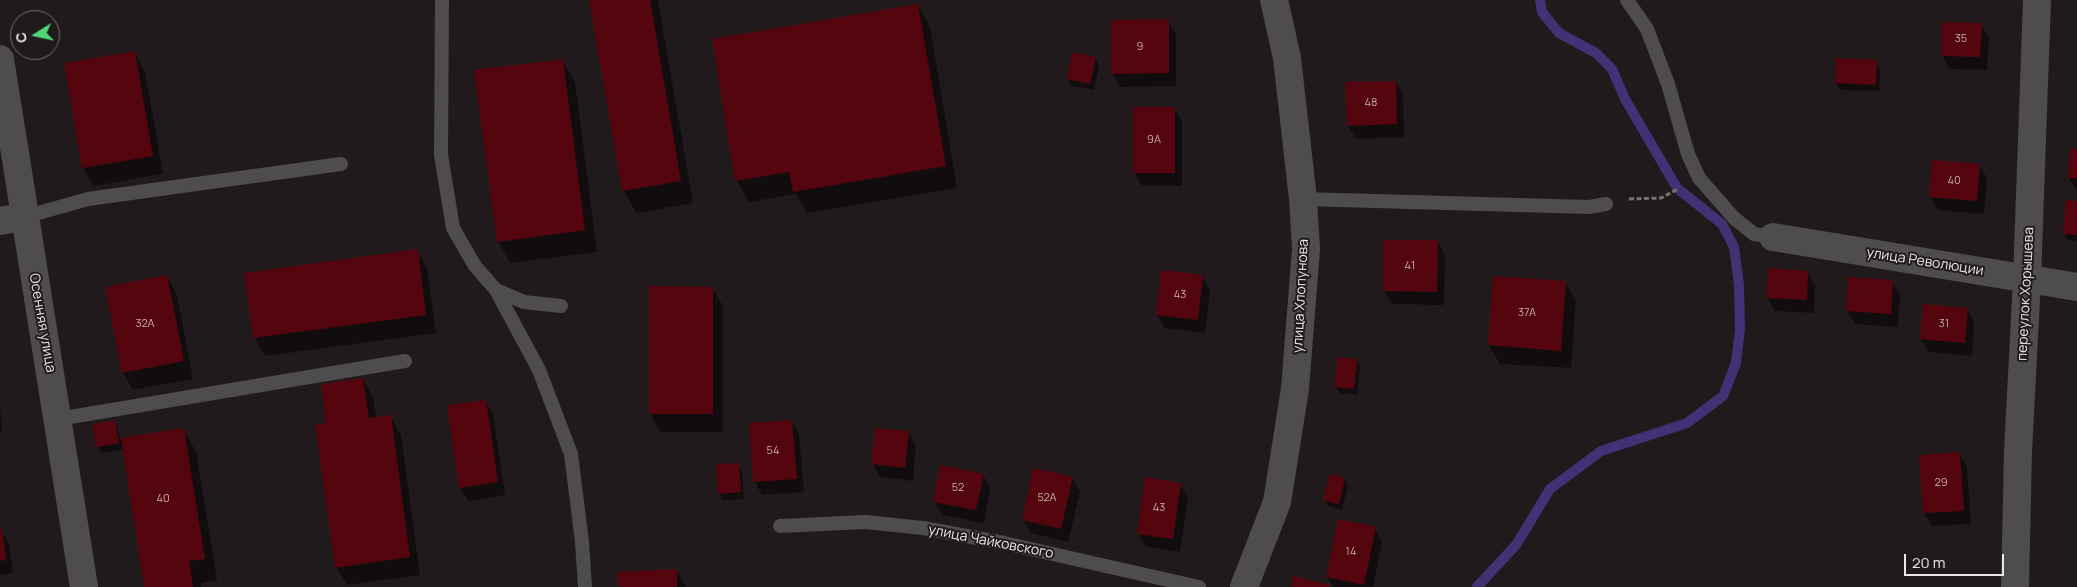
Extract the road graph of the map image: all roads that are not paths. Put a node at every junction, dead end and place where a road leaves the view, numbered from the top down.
1 (442, 0) edge
2 (1274, 0) edge
3 (1627, 0) edge
4 (2037, 0) edge
5 (0, 59) edge
6 (341, 164) dead end
7 (1303, 199) junction
8 (1606, 204) road end
9 (12, 219) edge
10 (1773, 237) joint
11 (2028, 279) junction
12 (2077, 288) edge
13 (496, 290) junction
14 (561, 306) dead end
15 (406, 361) dead end
16 (58, 420) junction
17 (780, 526) dead end
18 (84, 587) edge
19 (585, 587) edge
20 (1199, 587) edge
21 (1244, 587) edge
22 (2015, 587) edge

1 - 13 lane
2 - 7 street, улица Хлопунова
3 - 10 lane
4 - 11 street, переулок Хорышева
5 - 9 street, Осенняя улица
6 - 9 lane
7 - 8 lane
7 - 21 street, улица Хлопунова
9 - 16 street, Осенняя улица
10 - 11 street, улица Революции
11 - 12 street, улица Революции
11 - 22 street, переулок Хорышева
13 - 14 lane
13 - 19 lane
15 - 16 lane
16 - 18 street, Осенняя улица
17 - 20 lane, улица Чайковского

